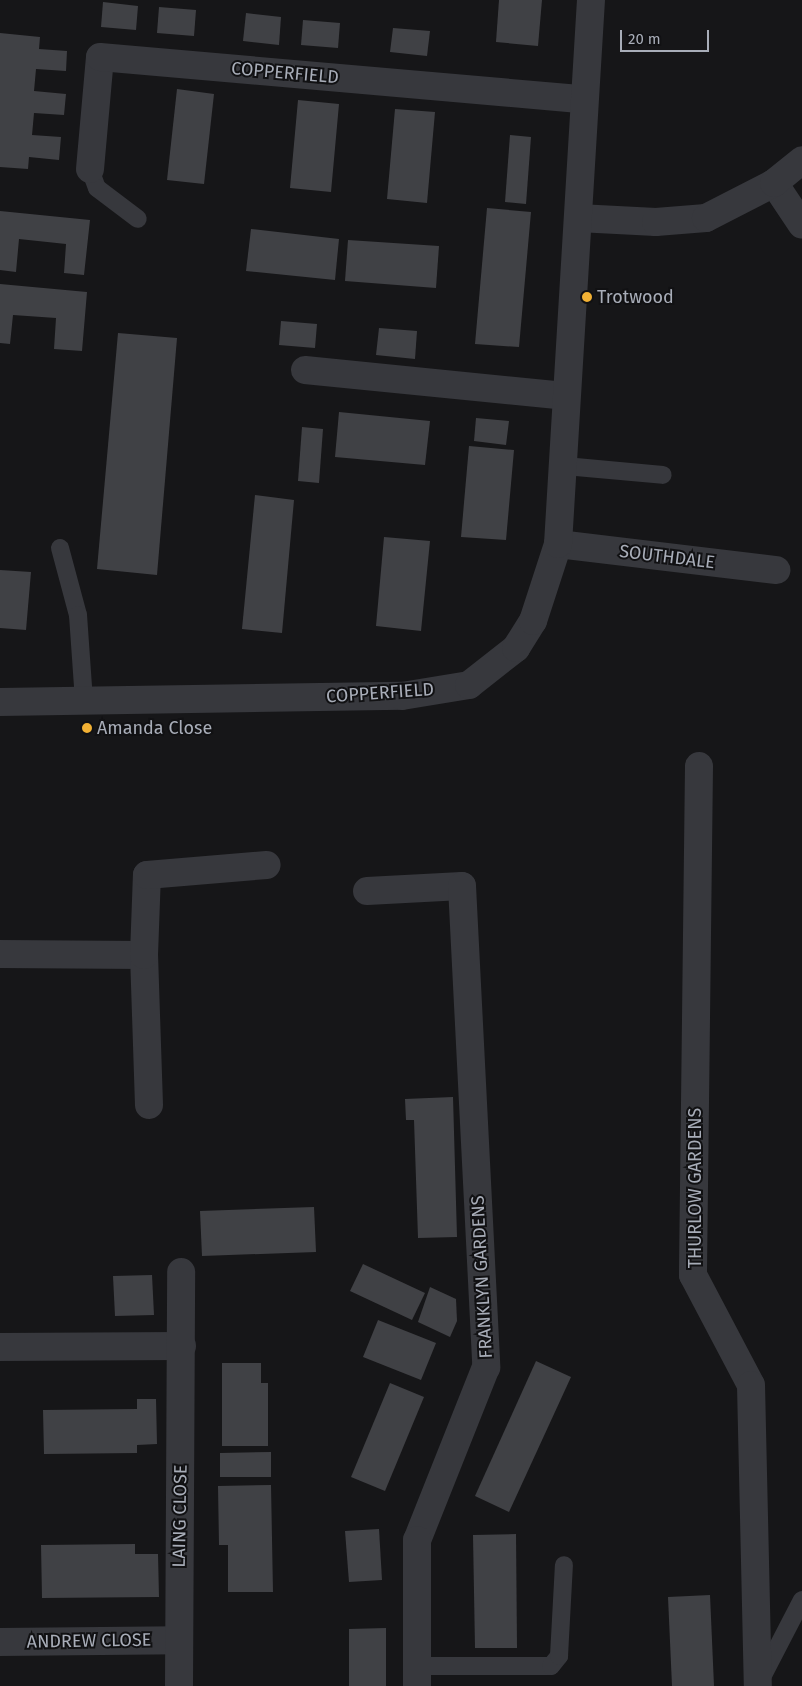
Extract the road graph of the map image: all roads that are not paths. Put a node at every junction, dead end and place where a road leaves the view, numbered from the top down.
1 (591, 0) edge
2 (582, 99) junction
3 (802, 160) edge
4 (90, 170) joint
5 (774, 183) junction
6 (578, 218) junction
7 (138, 219) dead end
8 (802, 225) edge
9 (305, 370) dead end
10 (565, 396) junction
11 (565, 466) junction
12 (663, 475) dead end
13 (558, 544) junction
14 (60, 548) dead end
15 (776, 570) dead end
16 (84, 701) junction
17 (0, 702) edge
18 (699, 766) dead end
19 (267, 865) dead end
20 (367, 891) dead end
21 (0, 954) edge
22 (144, 954) junction
23 (149, 1105) dead end
24 (181, 1272) dead end
25 (182, 1346) junction
26 (0, 1347) edge
27 (564, 1565) dead end
28 (802, 1600) edge
29 (178, 1640) junction
30 (0, 1642) edge
31 (417, 1676) edge
32 (758, 1685) edge
33 (179, 1686) edge

1 - 2 street, COPPERFIELD
2 - 4 street, COPPERFIELD
2 - 6 street, COPPERFIELD
3 - 5 street
4 - 7 lane
5 - 6 street
5 - 8 street
6 - 10 street, COPPERFIELD
9 - 10 street
10 - 11 street, COPPERFIELD
11 - 12 lane
11 - 13 street, COPPERFIELD
13 - 15 street, SOUTHDALE
13 - 16 street, COPPERFIELD
14 - 16 lane
16 - 17 street, COPPERFIELD
18 - 32 street, THURLOW GARDENS
19 - 22 street
20 - 31 street, FRANKLYN GARDENS
21 - 22 street
22 - 23 street
24 - 25 street, LAING CLOSE
25 - 26 street
25 - 29 street, LAING CLOSE
27 - 31 lane
28 - 32 lane
29 - 30 street, ANDREW CLOSE
29 - 33 street, LAING CLOSE

